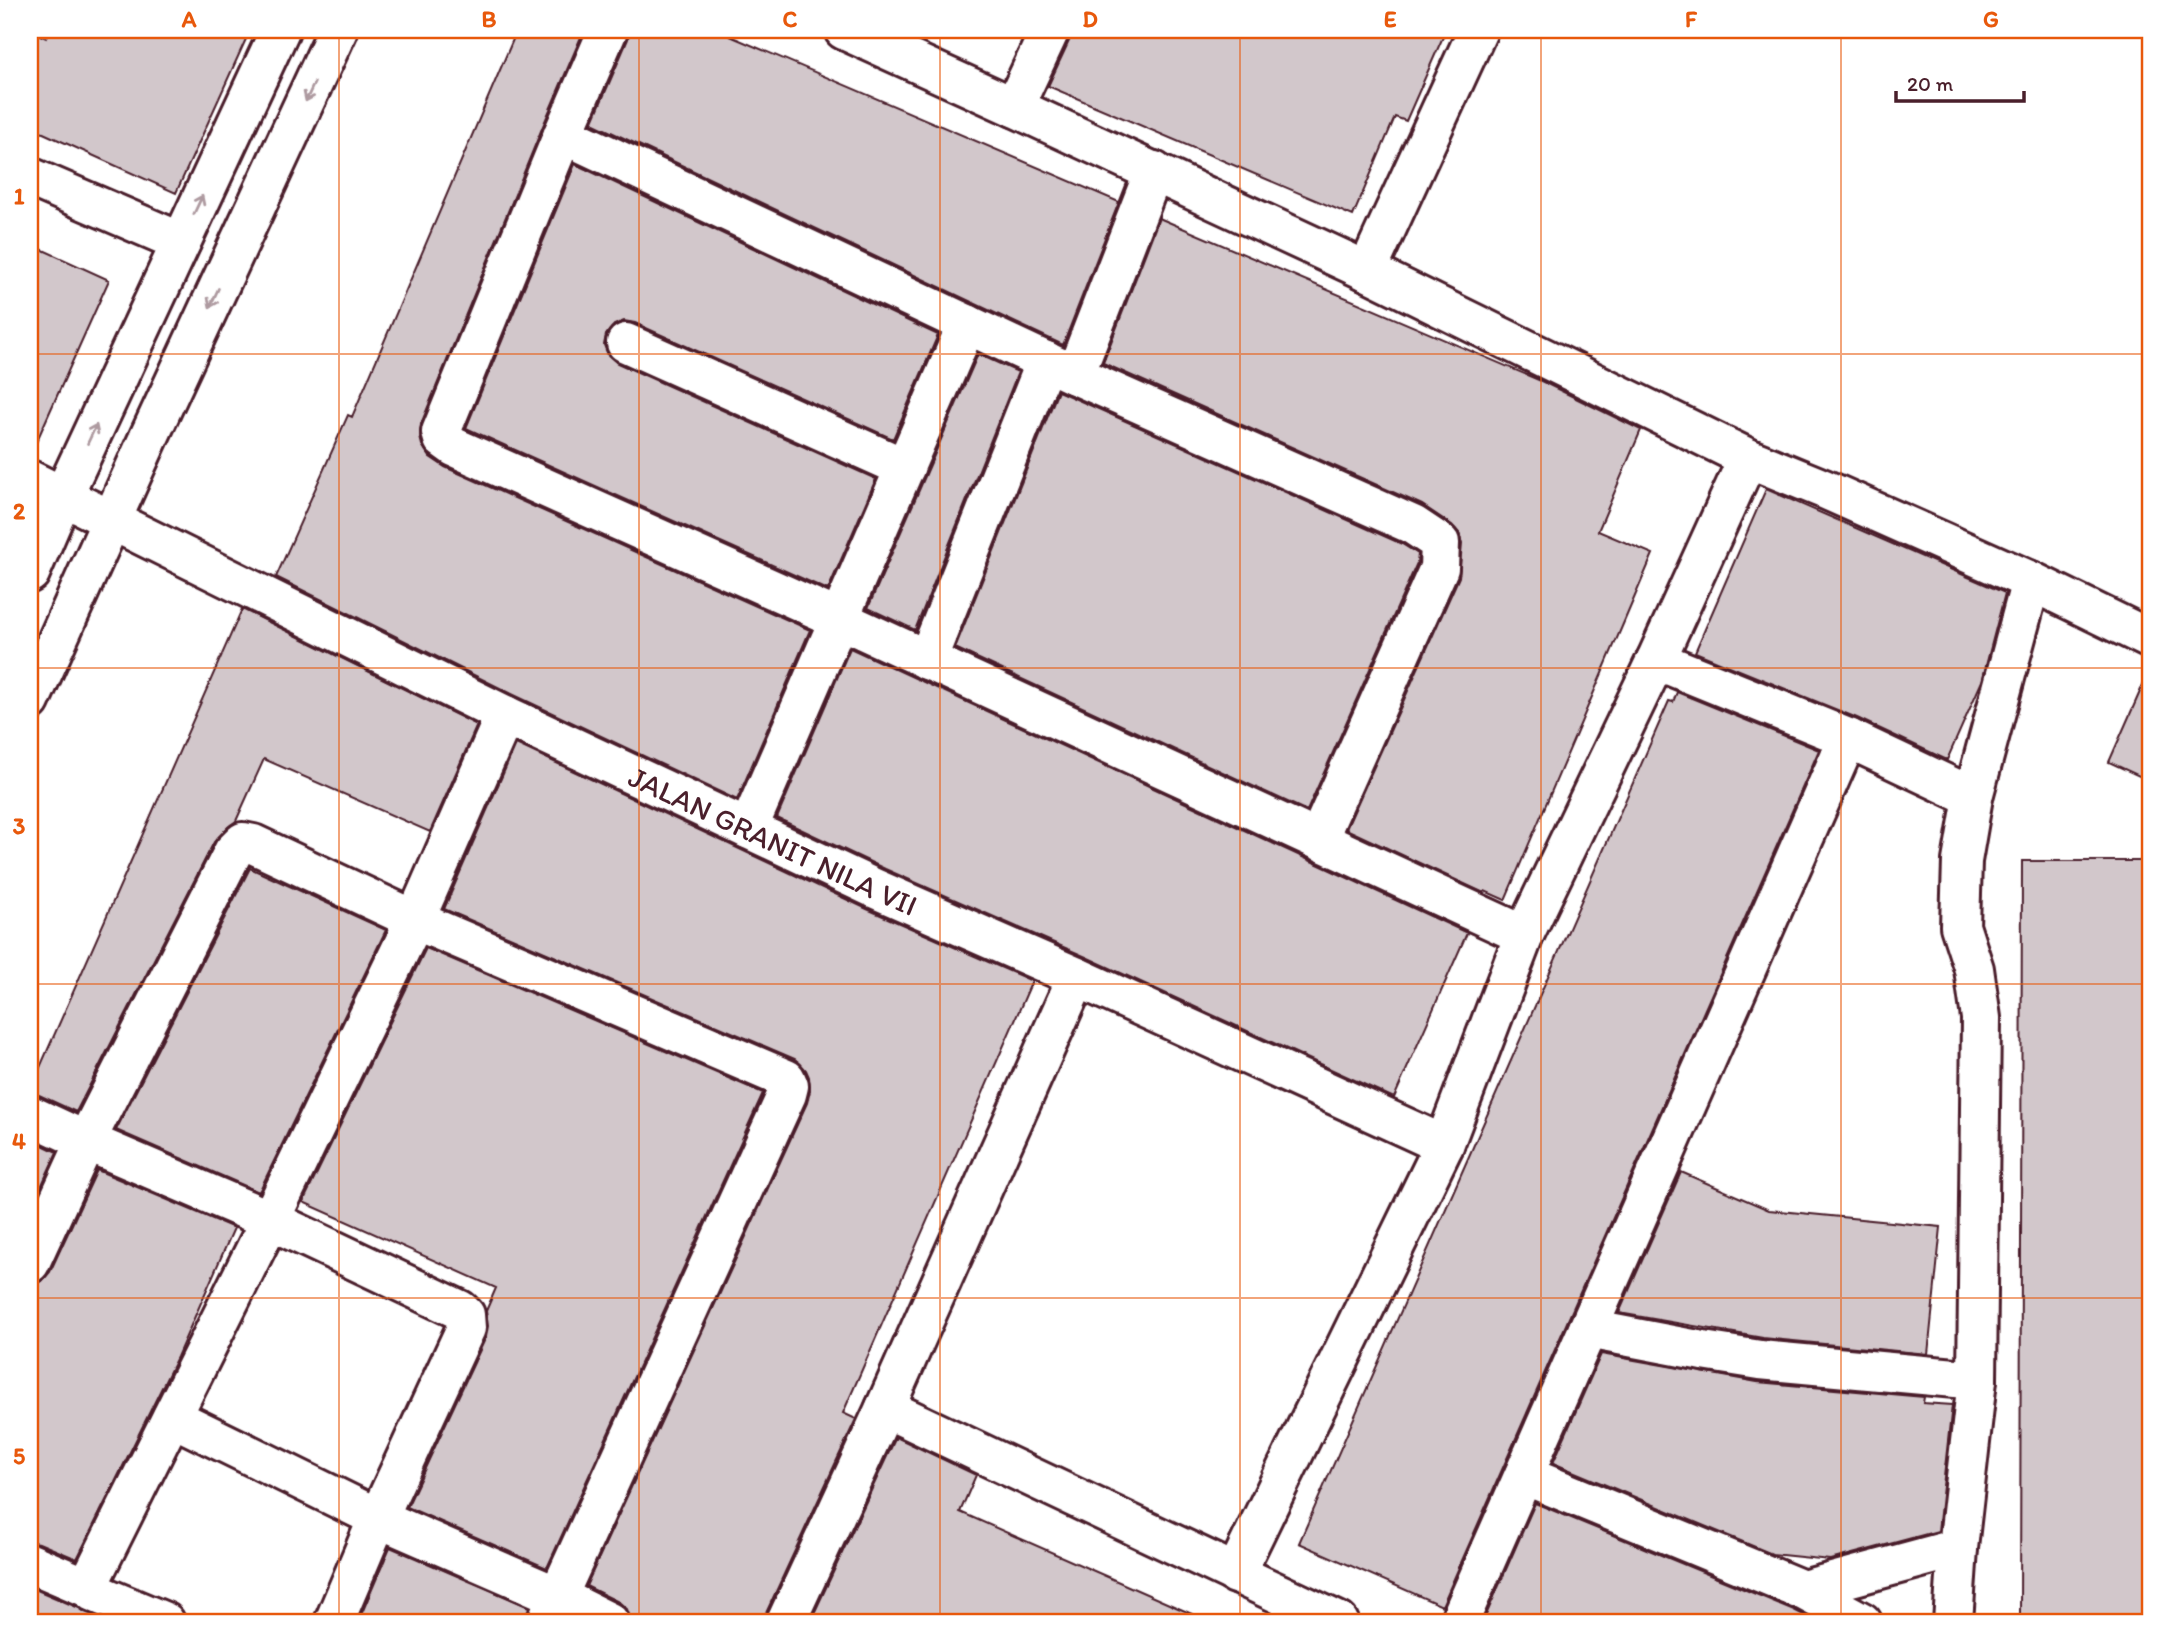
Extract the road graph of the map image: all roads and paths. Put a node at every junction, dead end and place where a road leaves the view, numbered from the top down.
1 (280, 30) edge
2 (338, 30) edge
3 (607, 30) edge
4 (844, 30) edge
5 (1050, 30) edge
6 (1478, 30) edge
7 (1014, 107) junction
8 (563, 134) junction
9 (1154, 172) junction
10 (30, 177) edge
11 (181, 242) junction
12 (1367, 271) junction
13 (967, 324) junction
14 (626, 343) dead end
15 (1061, 368) junction
16 (1748, 458) junction
17 (905, 468) junction
18 (47, 488) edge
19 (111, 522) junction
20 (30, 573) edge
21 (2031, 581) junction
22 (839, 619) junction
23 (2150, 639) edge
24 (927, 660) junction
25 (1656, 660) junction
26 (30, 701) edge
27 (505, 715) junction
28 (1847, 738) junction
29 (1973, 797) junction
30 (748, 829) junction
31 (1318, 839) junction
32 (415, 920) junction
33 (1524, 935) junction
34 (1077, 977) junction
35 (30, 1115) edge
36 (86, 1141) junction
37 (1444, 1144) junction
38 (270, 1220) junction
39 (30, 1263) edge
40 (1588, 1329) junction
41 (1977, 1380) junction
42 (885, 1408) junction
43 (172, 1417) junction
44 (1524, 1475) junction
45 (378, 1518) junction
46 (1958, 1548) junction
47 (30, 1563) edge
48 (1235, 1574) junction
49 (91, 1589) junction
50 (1803, 1590) junction
51 (551, 1609) edge
52 (165, 1622) edge
53 (334, 1622) edge
54 (609, 1622) edge
55 (786, 1622) edge
56 (1339, 1622) edge
57 (1459, 1622) edge
58 (1862, 1622) edge
59 (1953, 1622) edge

11 -> 1 street
2 -> 19 street
3 - 8 street
4 - 7 street
5 - 7 street
6 - 12 street
7 - 9 street
8 - 13 street
8 - 22 street
9 - 12 street
9 - 15 street
10 - 11 street
18 -> 11 street
12 - 16 street
13 - 15 street
13 - 17 street
14 - 17 street
15 - 24 street
15 - 31 street
16 - 21 street
16 - 25 street
17 - 22 street
18 - 19 street, JALAN GRANIT NILA VII
18 - 20 street
19 - 26 street
19 - 27 street, JALAN GRANIT NILA VII
21 - 23 street
21 - 29 street
22 - 24 street
22 - 30 street
24 - 31 street
25 - 28 street
25 - 33 street
27 - 30 street, JALAN GRANIT NILA VII
27 - 32 street
28 - 29 street
28 - 40 street
29 - 41 street
30 - 34 street, JALAN GRANIT NILA VII
31 - 33 street
32 - 36 street
32 - 38 street
32 - 51 street
33 - 37 street
34 - 37 street, JALAN GRANIT NILA VII
34 - 42 street
35 - 36 street
36 - 38 street
36 - 39 street
37 - 48 street
38 - 43 street
38 - 45 street
40 - 41 street
40 - 44 street
41 - 46 street
42 - 48 street
42 - 55 street
43 - 45 street
43 - 49 street
44 - 50 street
44 - 57 street
45 - 51 street
45 - 53 street
46 - 50 street
46 - 59 street
47 - 49 street
48 - 56 street
49 - 52 street
50 - 58 street
51 - 54 street

